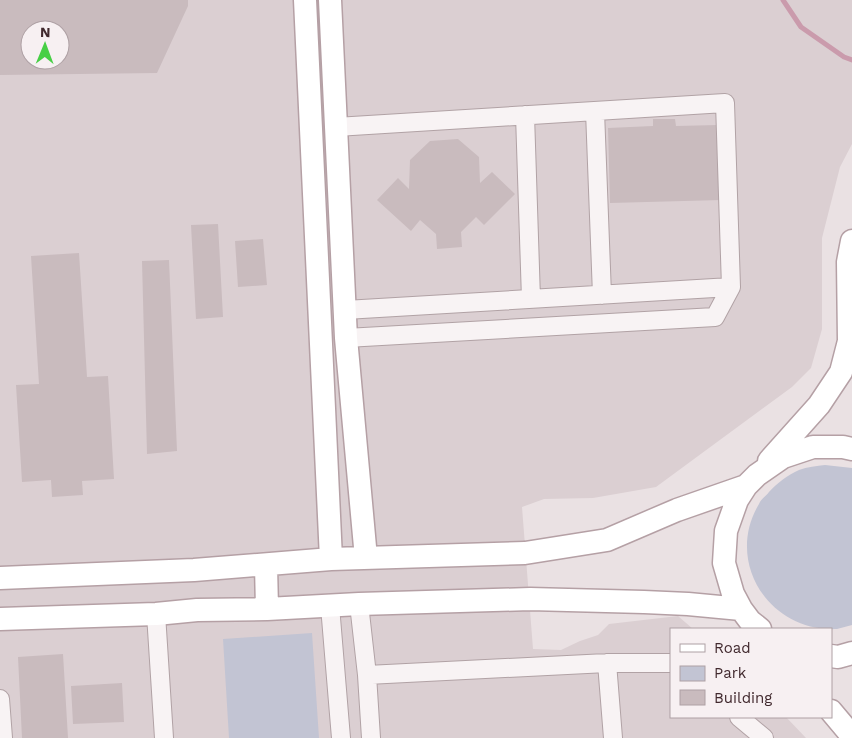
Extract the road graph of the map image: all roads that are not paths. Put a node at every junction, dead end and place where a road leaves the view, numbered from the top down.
1 (305, 0) edge
2 (330, 0) edge
3 (595, 110) junction
4 (525, 115) junction
5 (336, 127) junction
6 (852, 241) edge
7 (731, 287) junction
8 (602, 295) junction
9 (531, 299) junction
10 (345, 310) junction
11 (346, 338) junction
12 (852, 449) edge
13 (751, 481) junction
14 (366, 558) junction
15 (331, 559) junction
16 (266, 565) junction
17 (0, 578) edge
18 (359, 604) junction
19 (330, 606) junction
20 (267, 609) junction
21 (741, 609) junction
22 (156, 614) junction
23 (0, 619) edge
24 (759, 628) edge
25 (852, 653) edge
26 (832, 656) edge
27 (608, 663) junction
28 (670, 664) edge
29 (367, 675) junction
30 (0, 699) edge
31 (832, 712) edge
32 (740, 718) edge
33 (852, 736) edge
34 (3, 738) edge
35 (164, 738) edge
36 (341, 738) edge
37 (371, 738) edge
38 (613, 738) edge
39 (764, 738) edge

1 - 15 main road
2 - 5 main road
3 - 4 street
3 - 7 street
3 - 8 street
4 - 5 street
4 - 9 street
5 - 10 main road
6 - 13 main road
7 - 8 street
7 - 11 street
8 - 9 street
9 - 10 street
10 - 11 main road
11 - 14 main road
12 - 13 main road
13 - 14 main road
13 - 21 main road
14 - 15 main road
15 - 16 main road
16 - 17 main road
16 - 20 main road
18 - 19 main road
18 - 21 main road
18 - 29 street
19 - 20 main road
19 - 36 street
20 - 22 main road
21 - 24 main road
22 - 23 main road
22 - 35 street
25 - 26 main road
27 - 28 street
27 - 29 street
27 - 38 street
29 - 37 street
30 - 34 street
31 - 33 main road
32 - 39 street

